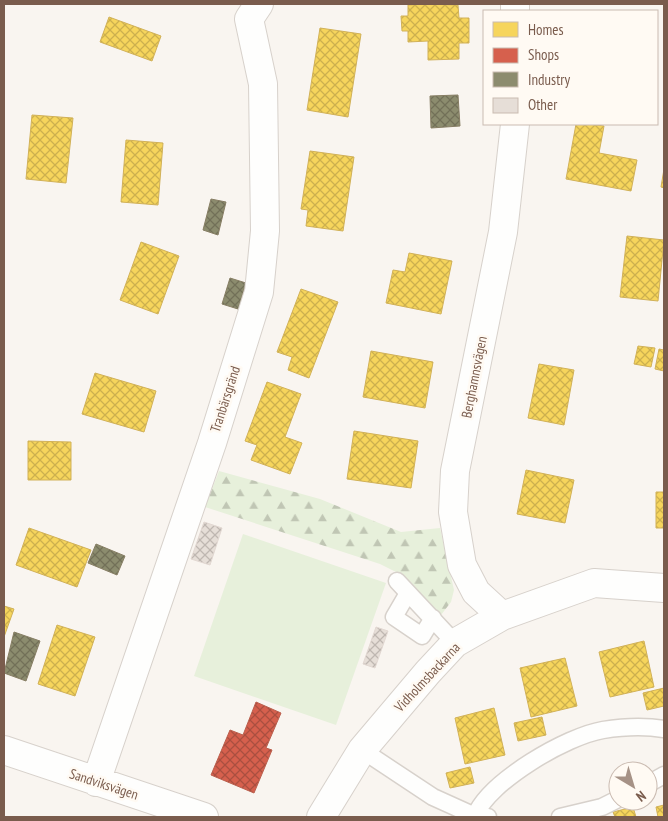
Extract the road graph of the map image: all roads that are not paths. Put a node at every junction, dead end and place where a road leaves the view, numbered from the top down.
1 (258, 4) edge
2 (515, 125) edge
3 (397, 580) dead end
4 (664, 588) edge
5 (408, 593) junction
6 (502, 616) junction
7 (433, 618) junction
8 (455, 643) junction
9 (664, 729) edge
10 (4, 750) edge
11 (362, 750) junction
12 (96, 782) junction
13 (608, 804) edge
14 (482, 816) edge
15 (204, 817) edge
16 (321, 817) edge
17 (560, 817) edge

1 - 12 street, Tranbärsgränd
2 - 6 street, Berghamnsvägen
3 - 5 lane
4 - 6 street, Vidholmsbackarna
5 - 7 lane
5 - 7 lane
6 - 8 street, Vidholmsbackarna
7 - 8 lane
8 - 11 street, Vidholmsbackarna
9 - 14 lane
10 - 12 street, Sandviksvägen
11 - 14 lane
11 - 16 street, Vidholmsbackarna
12 - 15 street, Sandviksvägen
13 - 17 lane

